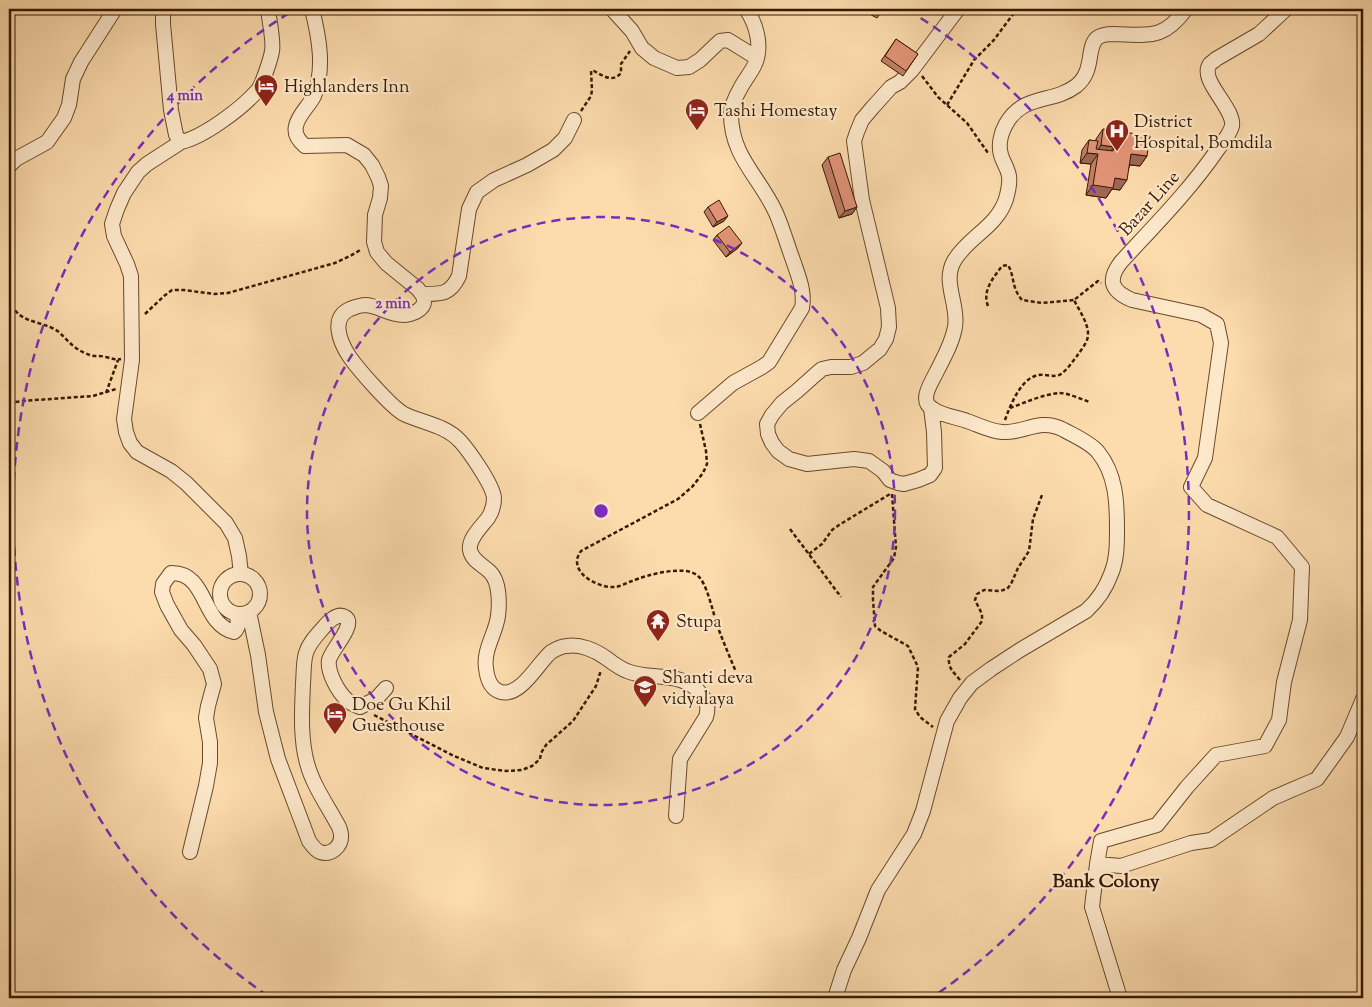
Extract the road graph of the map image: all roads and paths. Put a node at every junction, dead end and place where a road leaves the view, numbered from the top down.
1 (114, 9) edge
2 (163, 9) edge
3 (268, 9) edge
4 (312, 9) edge
5 (612, 9) edge
6 (746, 9) edge
7 (958, 9) edge
8 (1017, 9) edge
9 (1186, 9) edge
10 (1286, 9) edge
11 (640, 44) junction
12 (757, 58) junction
13 (915, 67) junction
14 (947, 105) junction
15 (574, 120) joint
16 (181, 142) junction
17 (1005, 165) junction
18 (9, 166) edge
19 (374, 242) junction
20 (1117, 292) junction
21 (422, 294) junction
22 (9, 299) edge
23 (1074, 300) junction
24 (988, 306) dead end
25 (131, 334) junction
26 (132, 350) junction
27 (118, 360) junction
28 (129, 383) junction
29 (106, 393) junction
30 (1090, 402) dead end
31 (9, 403) edge
32 (930, 408) junction
33 (1010, 408) junction
34 (698, 413) joint
35 (1000, 432) junction
36 (891, 487) junction
37 (1042, 495) dead end
38 (790, 529) dead end
39 (809, 554) junction
40 (241, 574) junction
41 (841, 597) dead end
42 (243, 613) junction
43 (605, 657) junction
44 (736, 672) dead end
45 (386, 688) dead end
46 (968, 688) junction
47 (1363, 699) edge
48 (360, 706) junction
49 (943, 733) junction
50 (676, 816) dead end
51 (190, 852) dead end
52 (1097, 864) junction
53 (836, 998) edge
54 (1120, 998) edge

1 - 18 street
2 - 16 street
3 - 16 street
4 - 19 street
5 - 11 street
6 - 12 street
7 - 13 street
8 - 14 path
9 - 17 street
10 - 20 street, Bazar Line
11 - 12 street
11 - 15 path
12 - 34 street
13 - 14 path
13 - 36 street
14 - 17 path
15 - 21 street
16 - 25 street
17 - 32 street
19 - 21 street
19 - 25 path
20 - 23 path
20 - 52 street
21 - 43 street
22 - 27 path
23 - 24 path
23 - 33 path
25 - 26 street
26 - 27 path
26 - 28 street
27 - 29 path
28 - 29 path
28 - 40 street
29 - 31 path
30 - 33 path
32 - 35 street
32 - 36 street
33 - 35 path
34 - 44 path
35 - 46 street
36 - 39 path
36 - 49 path
37 - 46 path
38 - 39 path
39 - 41 path
40 - 42 street
40 - 42 street
42 - 48 street
42 - 51 street
43 - 48 path
43 - 50 street
45 - 48 street
46 - 49 street
47 - 52 street
49 - 53 street
52 - 54 street

